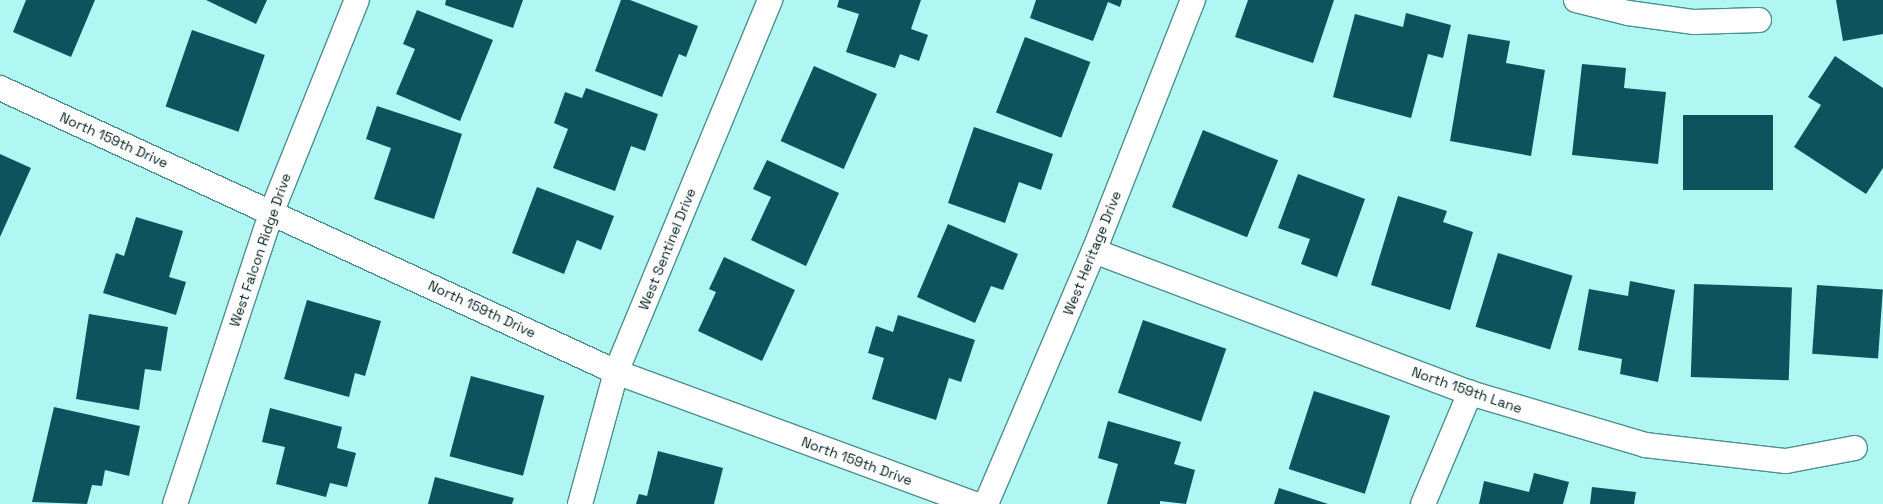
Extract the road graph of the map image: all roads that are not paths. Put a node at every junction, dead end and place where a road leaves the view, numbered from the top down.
1 (357, 0) edge
2 (770, 0) edge
3 (1193, 0) edge
4 (1576, 0) edge
5 (1759, 20) dead end
6 (0, 88) edge
7 (272, 211) junction
8 (1094, 251) junction
9 (616, 372) junction
10 (1470, 393) junction
11 (1855, 448) dead end
12 (175, 504) edge
13 (580, 504) edge
14 (975, 504) edge
15 (986, 504) edge
16 (1423, 504) edge

1 - 7 street, West Falcon Ridge Drive
2 - 9 street, West Sentinel Drive
3 - 8 street, West Heritage Drive
4 - 5 street
6 - 7 street, North 159th Drive
7 - 9 street, North 159th Drive
7 - 12 street, West Falcon Ridge Drive
8 - 10 street, North 159th Lane
8 - 15 street, West Heritage Drive
9 - 13 street, West Sentinel Drive
9 - 14 street, North 159th Drive
10 - 11 street, North 159th Lane
10 - 16 street

